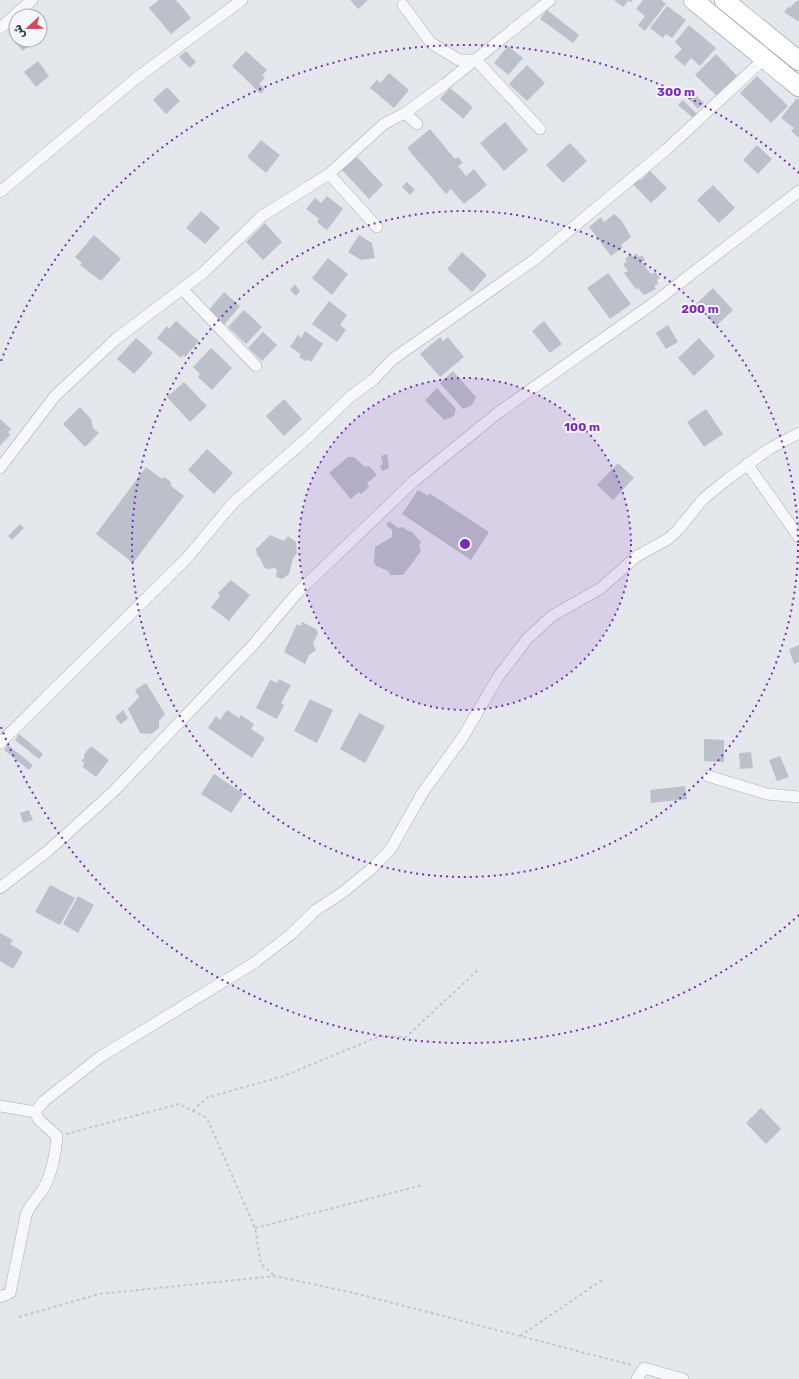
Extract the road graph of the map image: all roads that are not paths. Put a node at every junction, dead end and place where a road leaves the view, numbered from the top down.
1 (32, 0) edge
2 (242, 0) edge
3 (550, 0) edge
4 (693, 0) edge
5 (724, 0) edge
6 (403, 6) dead end
7 (0, 28) edge
8 (765, 58) junction
9 (476, 60) junction
10 (799, 61) edge
11 (799, 87) edge
12 (405, 113) junction
13 (417, 124) dead end
14 (540, 129) dead end
15 (329, 174) junction
16 (0, 192) edge
17 (799, 192) edge
18 (377, 227) dead end
19 (183, 290) junction
20 (256, 366) dead end
21 (799, 433) edge
22 (747, 464) junction
23 (0, 468) edge
24 (799, 537) edge
25 (0, 743) edge
26 (708, 776) dead end
27 (799, 796) edge
28 (0, 888) edge
29 (0, 1106) edge
30 (35, 1112) junction
31 (0, 1297) edge
32 (637, 1379) edge
33 (683, 1379) edge

1 - 7 street
2 - 16 street
3 - 9 street
4 - 8 highway
5 - 10 highway
6 - 9 street
8 - 11 highway
8 - 25 street
9 - 12 street
9 - 14 street
12 - 13 street
12 - 15 street
15 - 18 street
15 - 19 street
17 - 28 street
19 - 20 street
19 - 23 street
21 - 22 street
22 - 24 street
22 - 30 street
26 - 27 street
29 - 30 street
30 - 31 street
32 - 33 street

